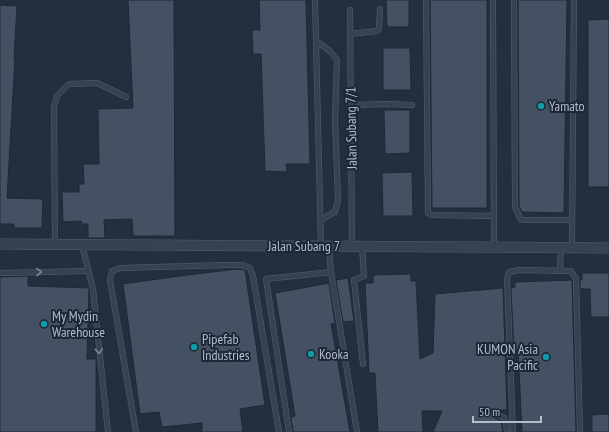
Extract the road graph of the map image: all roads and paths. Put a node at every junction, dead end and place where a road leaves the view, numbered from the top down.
1 (315, 0) edge
2 (426, 0) edge
3 (493, 0) edge
4 (514, 0) edge
5 (574, 0) edge
6 (380, 9) dead end
7 (350, 10) dead end
8 (350, 34) junction
9 (316, 41) junction
10 (126, 97) dead end
11 (351, 105) junction
12 (412, 105) dead end
13 (493, 216) junction
14 (320, 220) junction
15 (572, 220) junction
16 (0, 244) edge
17 (55, 244) junction
18 (82, 244) junction
19 (325, 246) junction
20 (357, 246) junction
21 (494, 247) junction
22 (561, 248) junction
23 (572, 248) junction
24 (609, 248) edge
25 (560, 270) junction
26 (88, 271) junction
27 (331, 272) junction
28 (0, 273) edge
29 (362, 364) dead end
30 (498, 415) dead end
31 (108, 432) edge
32 (136, 432) edge
33 (279, 432) edge
34 (289, 432) edge
35 (357, 432) edge
36 (507, 432) edge
37 (513, 432) edge
38 (580, 432) edge

1 - 9 lane
2 - 13 lane
3 - 13 lane
4 - 15 lane
5 - 15 lane
6 - 8 lane
7 - 8 lane, Jalan Subang 7/1
8 - 11 lane, Jalan Subang 7/1
9 - 14 lane
9 - 14 lane
10 - 17 lane
11 - 12 lane
11 - 20 lane, Jalan Subang 7/1
13 - 21 lane
14 - 19 lane
15 - 23 lane
16 - 17 street, Jalan Subang 7
17 - 18 street, Jalan Subang 7
18 - 19 street, Jalan Subang 7
18 - 26 lane
19 - 20 street, Jalan Subang 7
19 - 27 lane
20 - 21 street, Jalan Subang 7
20 - 29 lane, Jalan Subang 7/1
21 - 22 street, Jalan Subang 7
22 - 23 street, Jalan Subang 7
22 - 25 lane
23 - 24 street, Jalan Subang 7
25 - 37 lane
25 - 38 lane
28 -> 26 lane
26 -> 31 lane
27 - 34 lane
27 - 35 lane
30 - 36 lane
32 - 33 lane

